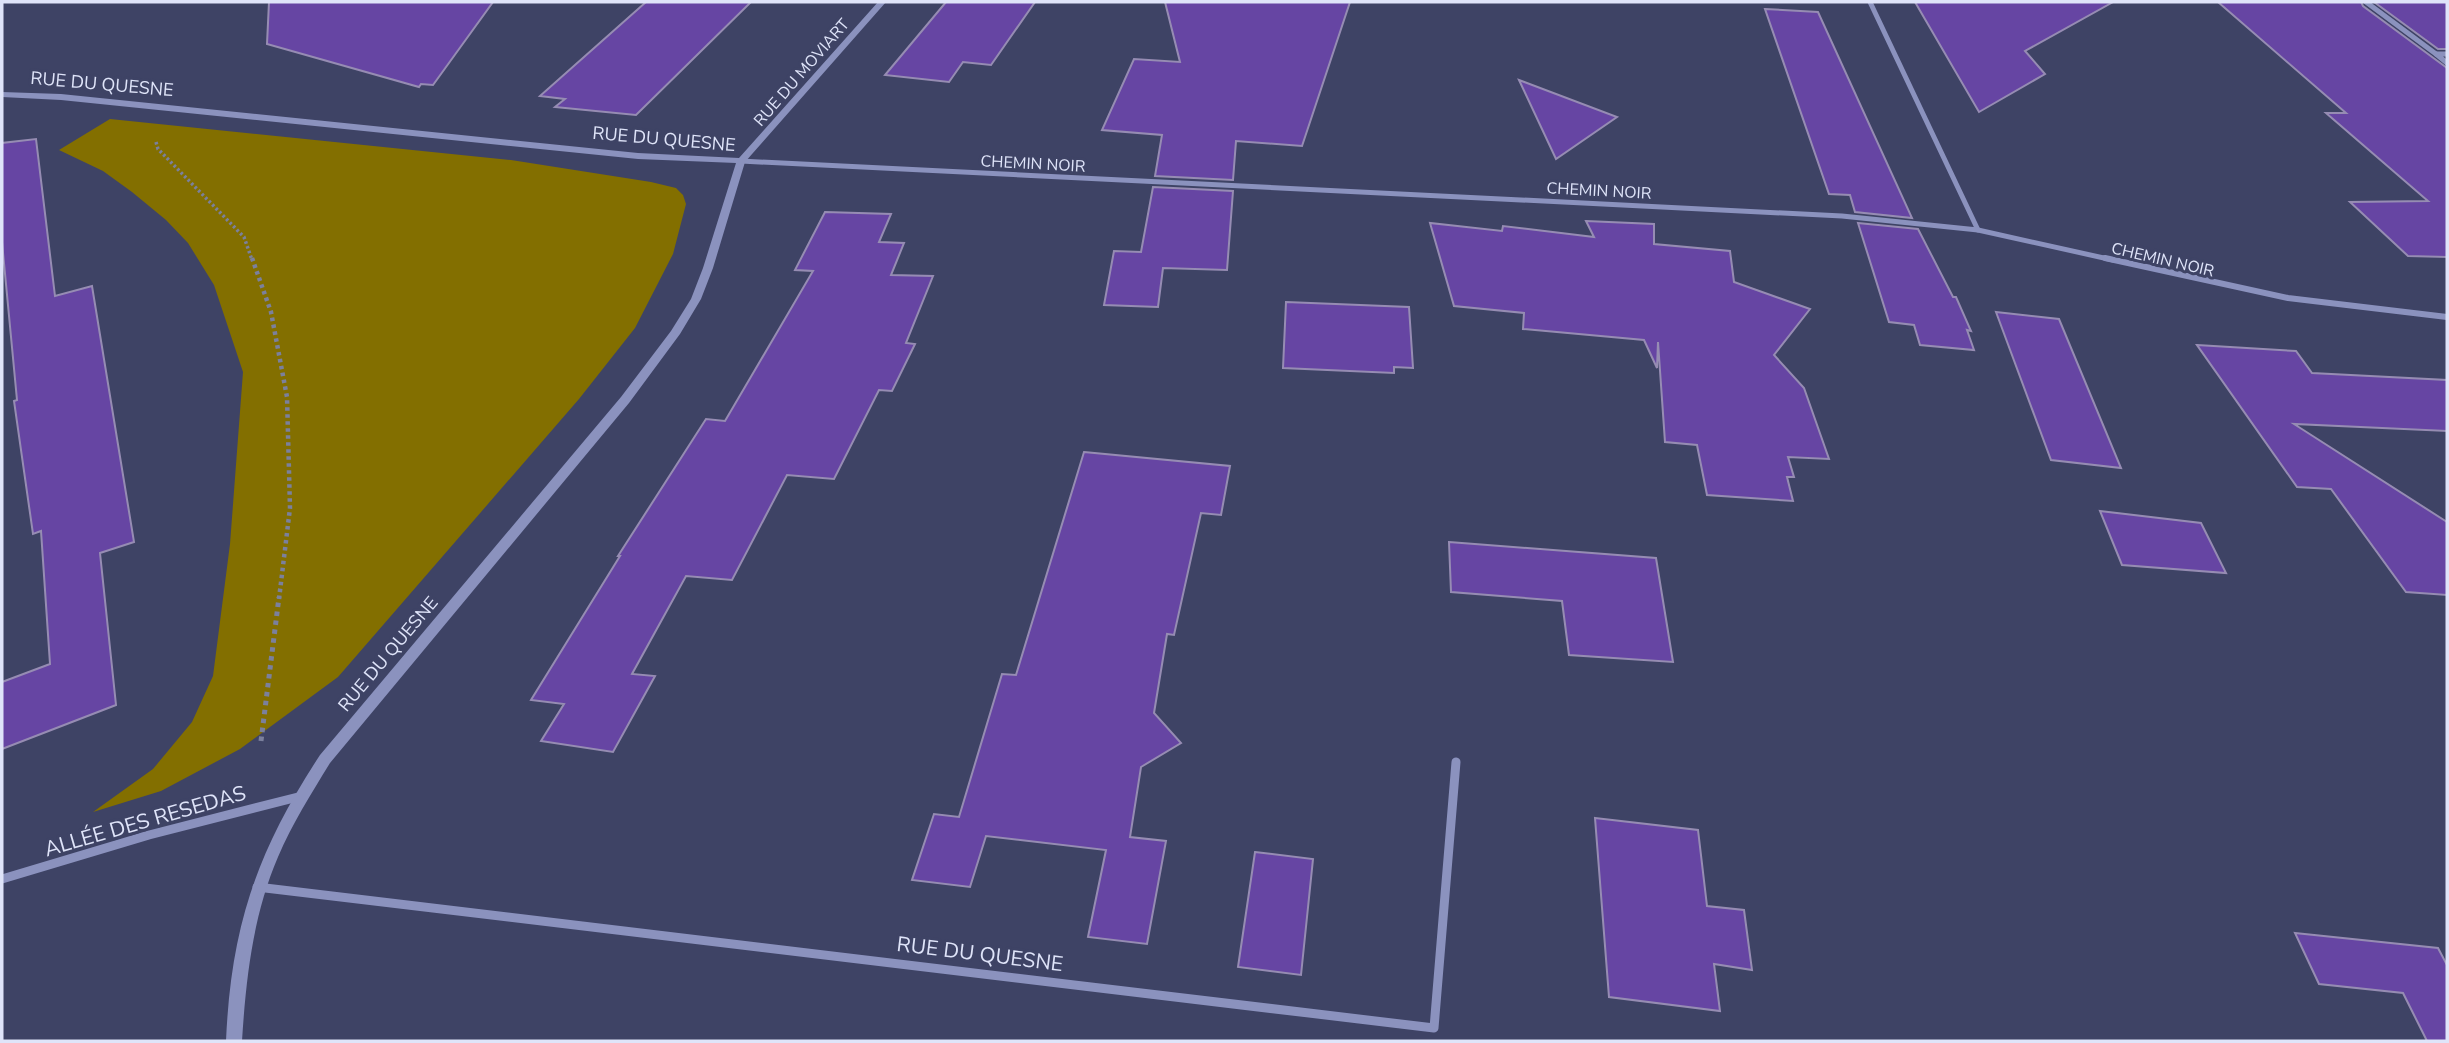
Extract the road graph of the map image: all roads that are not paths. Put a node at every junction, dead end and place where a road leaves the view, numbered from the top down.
1 (882, 2) edge
2 (1870, 2) edge
3 (2366, 2) edge
4 (2436, 54) junction
5 (2447, 54) edge
6 (2447, 63) edge
7 (2, 94) edge
8 (741, 161) junction
9 (1978, 230) junction
10 (2447, 317) edge
11 (1456, 762) dead end
12 (298, 797) junction
13 (2, 879) edge
14 (257, 887) junction
15 (234, 1041) edge

1 - 8 street, RUE DU MOVIART
2 - 9 street
3 - 4 street
4 - 5 street
4 - 6 street
7 - 8 street, RUE DU QUESNE
8 - 9 street, CHEMIN NOIR
8 - 12 street, RUE DU QUESNE
9 - 10 street, CHEMIN NOIR
11 - 14 street, RUE DU QUESNE
12 - 13 street, ALLÉE DES RESEDAS
12 - 14 street, RUE DU QUESNE
14 - 15 street, RUE DU QUESNE

